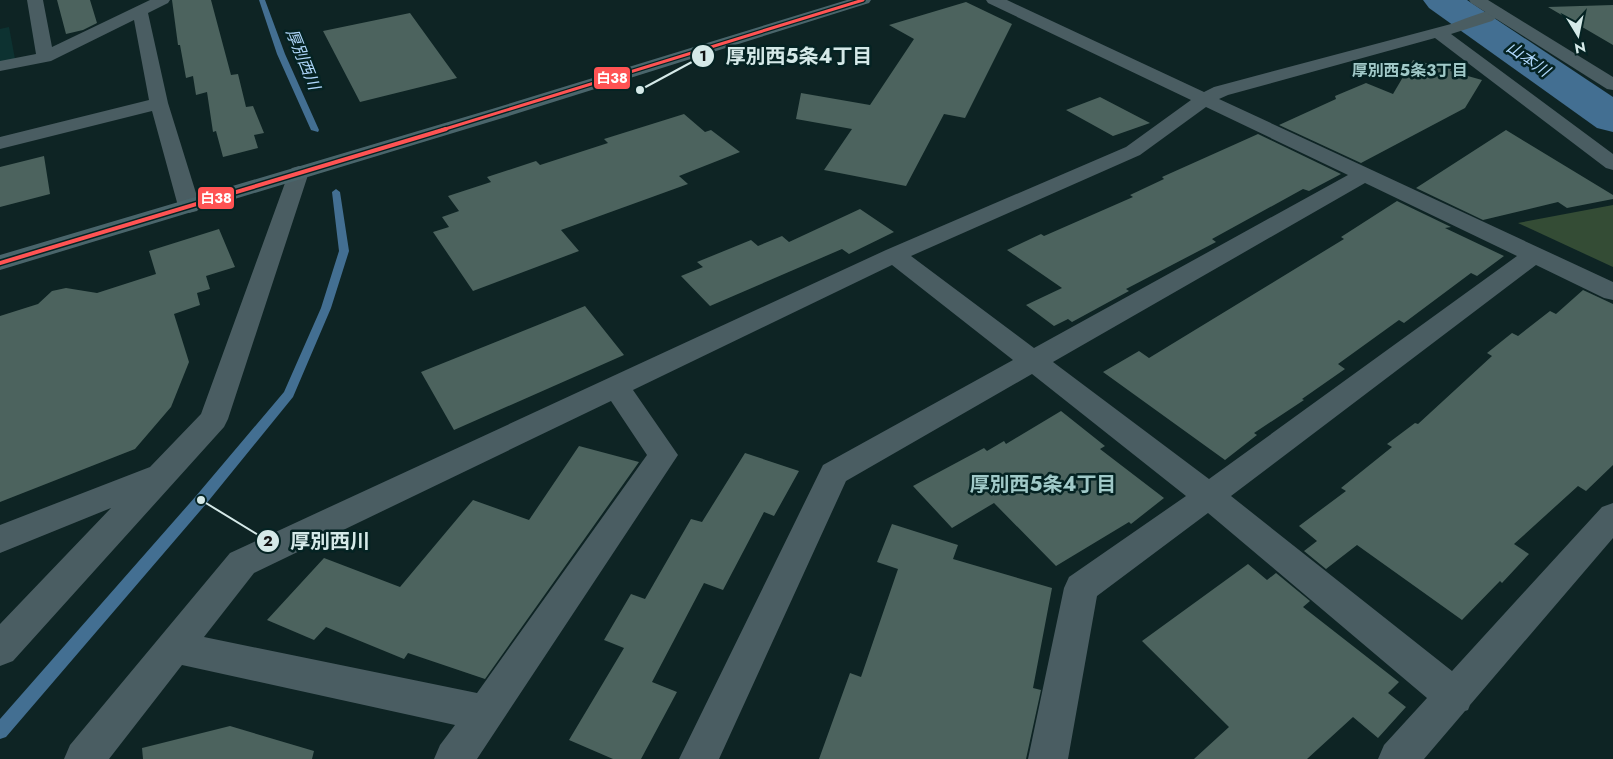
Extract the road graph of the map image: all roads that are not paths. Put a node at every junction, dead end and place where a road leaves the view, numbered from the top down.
1 (35, 0) edge
2 (162, 0) edge
3 (862, 0) edge
4 (994, 0) edge
5 (1477, 0) edge
6 (140, 11) junction
7 (1491, 15) junction
8 (1448, 29) junction
9 (45, 57) junction
10 (0, 66) edge
11 (1613, 85) edge
12 (1203, 100) junction
13 (159, 103) junction
14 (0, 143) edge
15 (1613, 164) edge
16 (299, 172) junction
17 (1364, 174) junction
18 (189, 206) junction
19 (894, 255) junction
20 (1534, 255) junction
21 (0, 263) edge
22 (1613, 292) edge
23 (1034, 362) junction
24 (616, 386) junction
25 (162, 476) junction
26 (1209, 496) junction
27 (1613, 516) edge
28 (0, 539) edge
29 (173, 647) junction
30 (0, 649) edge
31 (1455, 697) junction
32 (486, 713) junction
33 (84, 759) edge
34 (454, 759) edge
35 (699, 759) edge
36 (1048, 759) edge
37 (1398, 759) edge

1 - 9 street
2 - 6 street
3 - 16 main road
4 - 12 street
5 - 7 street
6 - 9 street
6 - 13 street
7 - 8 street
7 - 11 street
8 - 12 street
8 - 15 street
9 - 10 street
12 - 17 street
12 - 19 street
13 - 14 street
13 - 18 street
16 - 18 main road
16 - 25 street
17 - 20 street
17 - 23 street
18 - 21 main road
19 - 23 street
19 - 24 street
20 - 22 street
20 - 26 street
23 - 26 street
23 - 35 street
24 - 29 street
24 - 32 street
25 - 28 street
25 - 30 street
26 - 31 street
26 - 36 street
27 - 31 street
29 - 32 street
29 - 33 street
31 - 37 street
32 - 34 street

